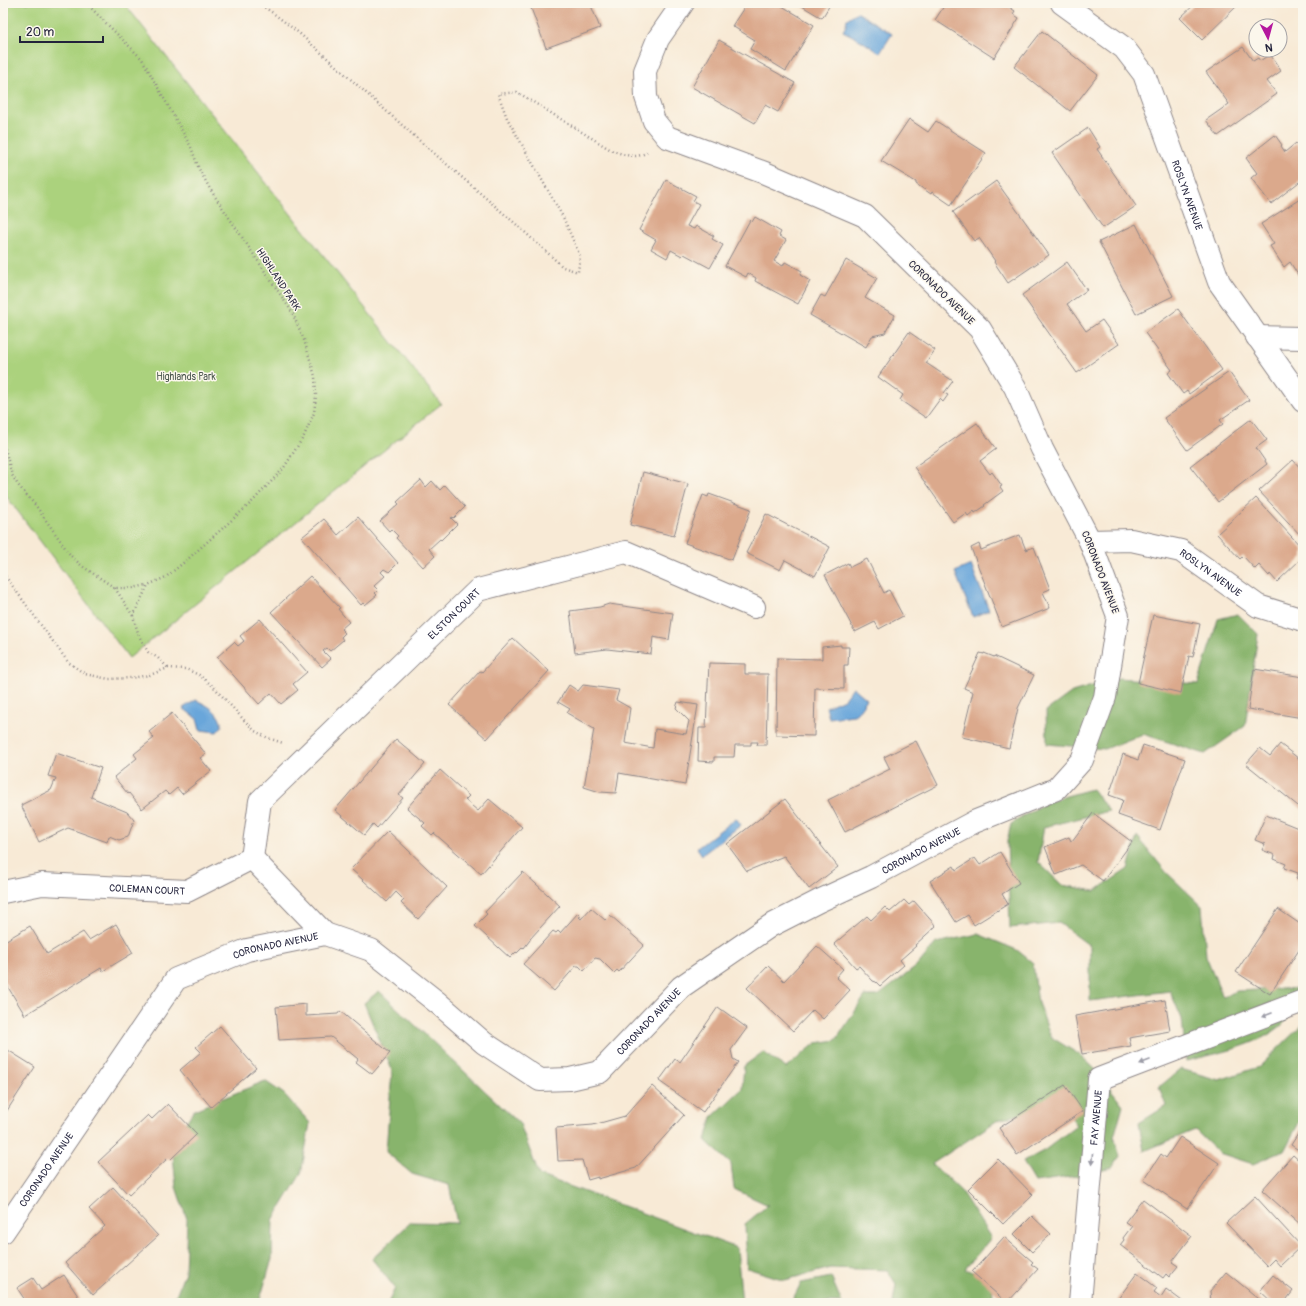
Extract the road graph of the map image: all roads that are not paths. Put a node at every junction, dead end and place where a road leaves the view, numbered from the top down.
1 (683, 3) edge
2 (1062, 3) edge
3 (1257, 337) junction
4 (1303, 338) edge
5 (1303, 401) edge
6 (1090, 541) junction
7 (754, 607) dead end
8 (1303, 620) edge
9 (252, 858) junction
10 (3, 892) edge
11 (325, 934) junction
12 (1303, 1001) edge
13 (3, 1232) edge
14 (1080, 1303) edge

1 - 6 street, CORONADO AVENUE
2 - 3 street, ROSLYN AVENUE
3 - 4 street
3 - 5 street, ROSLYN AVENUE
6 - 8 street, ROSLYN AVENUE
6 - 11 street, CORONADO AVENUE
7 - 9 street, ELSTON COURT
9 - 10 street, COLEMAN COURT
9 - 11 street
11 - 13 street, CORONADO AVENUE
12 -> 14 street, FAY AVENUE

